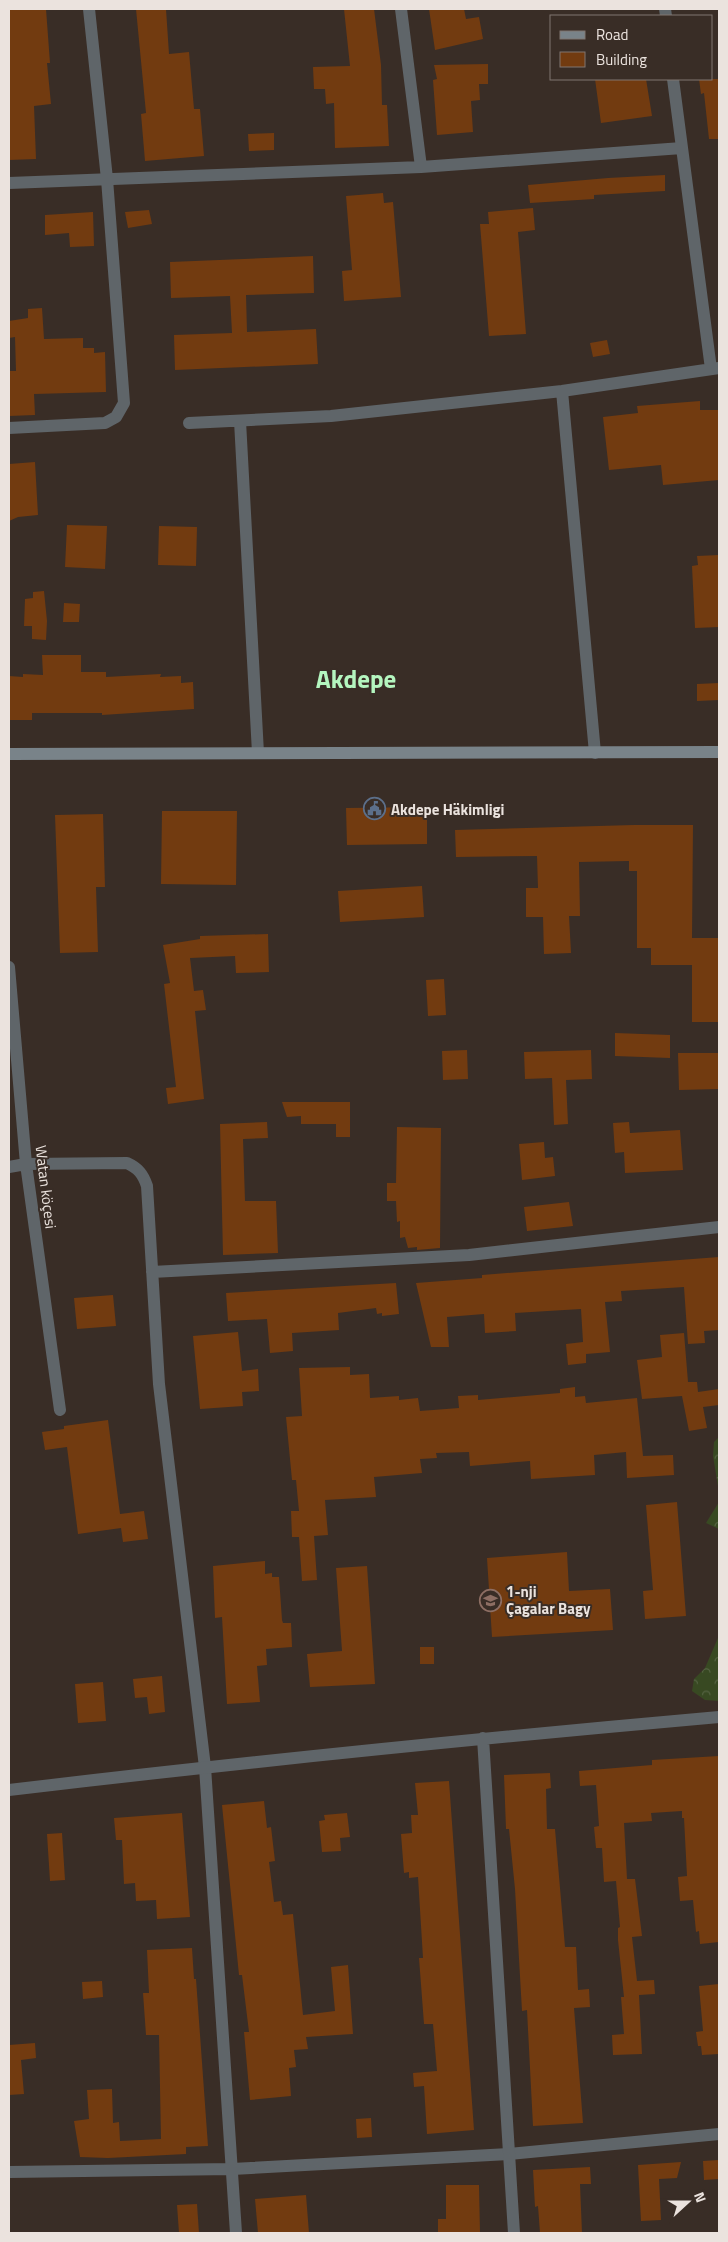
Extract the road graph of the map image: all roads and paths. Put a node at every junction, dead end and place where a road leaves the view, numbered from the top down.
1 (89, 9) edge
2 (401, 9) edge
3 (673, 80) edge
4 (682, 148) junction
5 (421, 167) junction
6 (106, 179) junction
7 (9, 183) edge
8 (715, 369) edge
9 (562, 391) junction
10 (240, 420) junction
11 (189, 423) dead end
12 (9, 428) edge
13 (595, 752) junction
14 (719, 752) edge
15 (258, 753) junction
16 (9, 754) edge
17 (9, 967) edge
18 (26, 1164) junction
19 (9, 1167) edge
20 (719, 1227) edge
21 (152, 1272) junction
22 (60, 1410) dead end
23 (719, 1717) edge
24 (483, 1738) junction
25 (205, 1767) junction
26 (9, 1790) edge
27 (719, 2134) edge
28 (509, 2154) junction
29 (232, 2169) junction
30 (9, 2172) edge
31 (236, 2233) edge
32 (514, 2233) edge

1 - 6 street
2 - 5 street
3 - 4 street
4 - 5 street
4 - 8 street
5 - 6 street
6 - 7 street
6 - 12 street
8 - 9 street
9 - 10 street
9 - 13 street
10 - 11 street
10 - 15 street
13 - 14 main road
13 - 15 main road
15 - 16 main road
17 - 18 street, Watan köçesi
18 - 19 street
18 - 21 street
18 - 22 street, Watan köçesi
20 - 21 street
21 - 25 street
23 - 24 street
24 - 25 street
24 - 28 street
25 - 26 street
25 - 29 street
27 - 28 street
28 - 29 street
28 - 32 street
29 - 30 street
29 - 31 street

